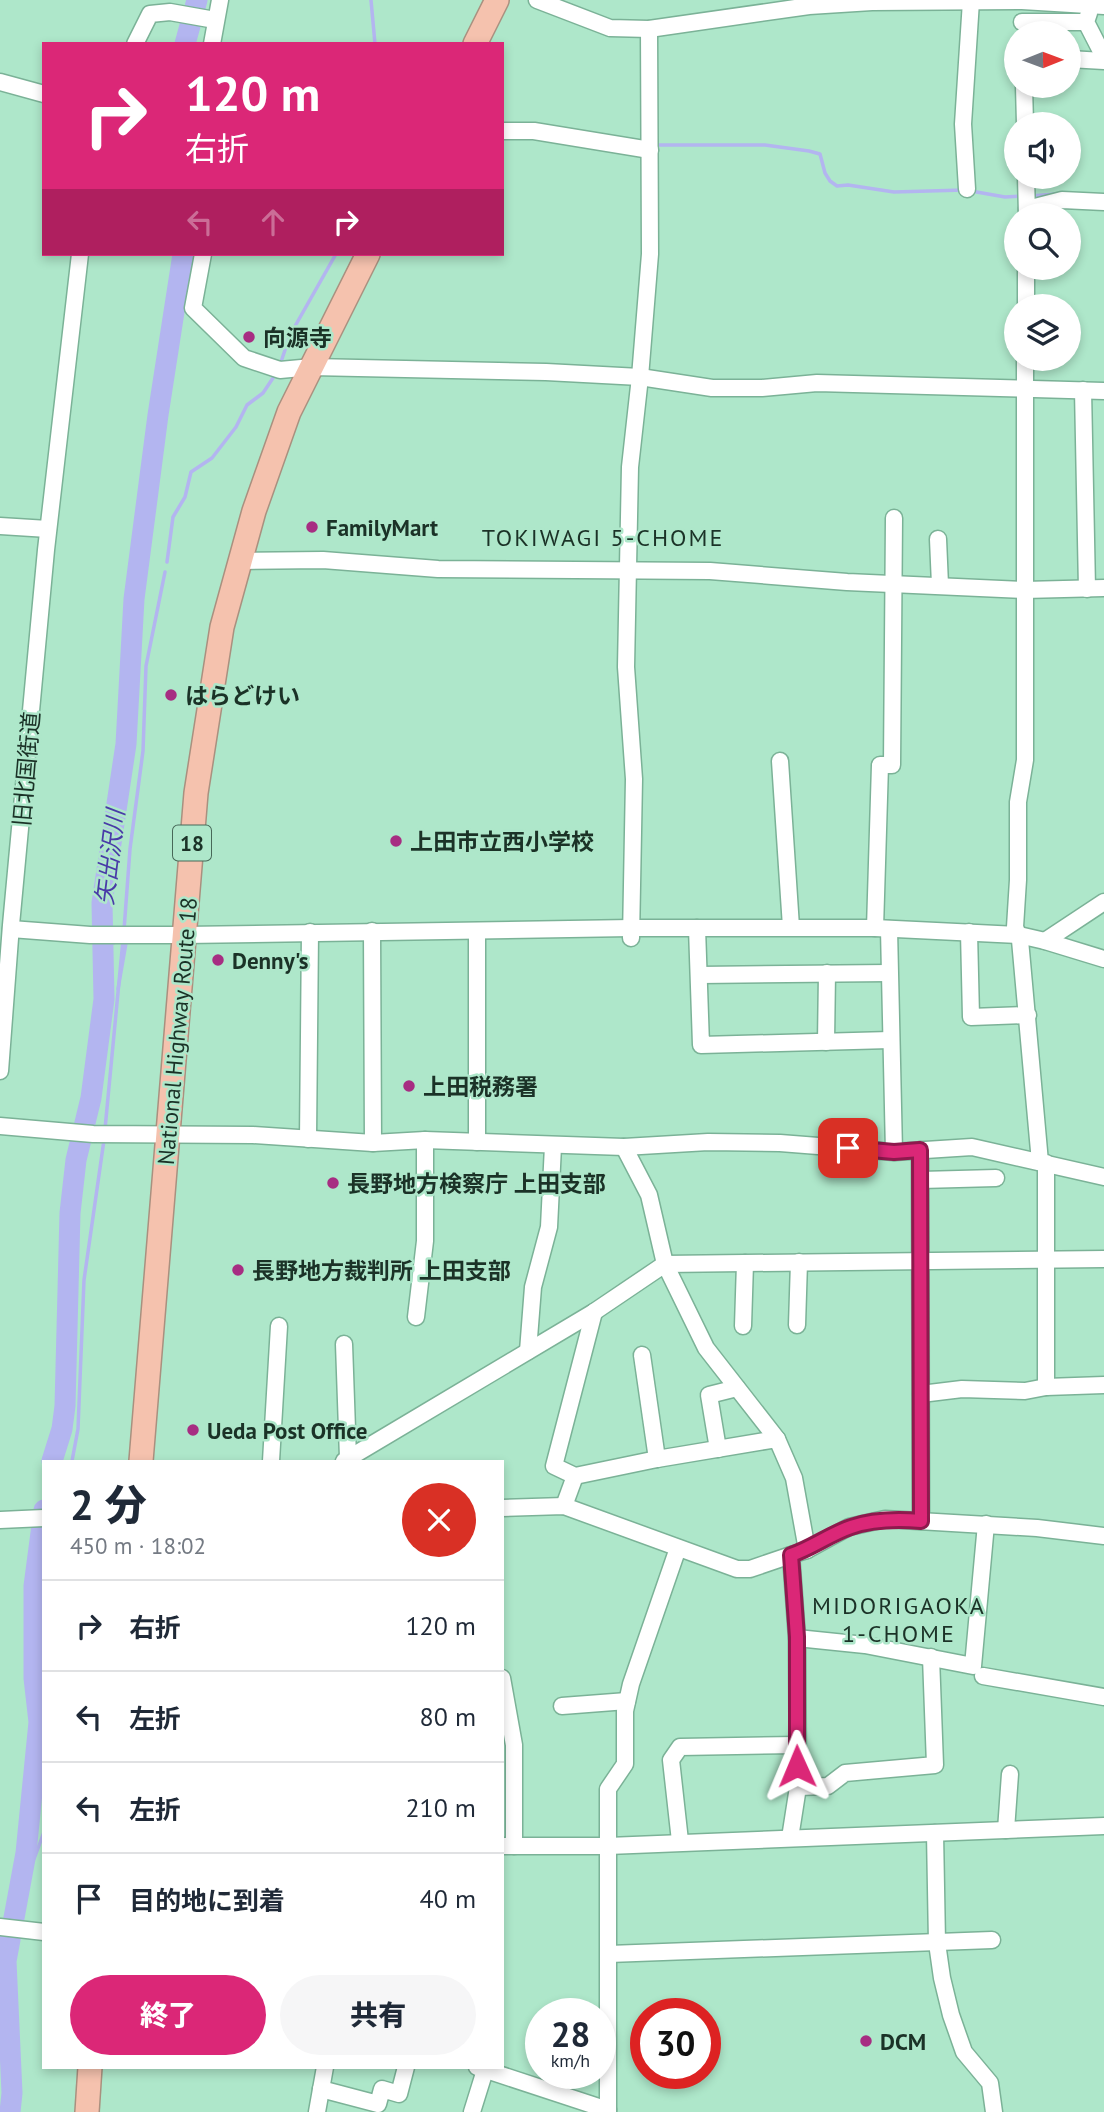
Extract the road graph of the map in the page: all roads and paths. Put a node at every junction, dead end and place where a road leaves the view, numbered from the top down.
1 (220, 0) edge
2 (497, 0) edge
3 (537, 0) edge
4 (926, 0) edge
5 (1022, 0) edge
6 (872, 1) edge
7 (971, 1) edge
8 (1093, 8) edge
9 (211, 19) junction
10 (1022, 21) edge
11 (1044, 21) edge
12 (649, 29) junction
13 (136, 42) edge
14 (212, 42) edge
15 (476, 42) edge
16 (1082, 59) edge
17 (1104, 59) edge
18 (0, 82) edge
19 (42, 93) edge
20 (504, 131) edge
21 (650, 150) junction
22 (967, 189) dead end
23 (1104, 202) edge
24 (1053, 203) edge
25 (80, 256) edge
26 (203, 256) edge
27 (367, 256) edge
28 (312, 367) junction
29 (1025, 371) edge
30 (640, 377) junction
31 (1024, 390) junction
32 (1083, 390) junction
33 (1104, 391) edge
34 (894, 518) dead end
35 (0, 526) edge
36 (48, 528) junction
37 (938, 539) dead end
38 (239, 561) junction
39 (629, 569) junction
40 (895, 582) junction
41 (940, 585) junction
42 (1104, 588) edge
43 (1087, 589) junction
44 (1024, 590) junction
45 (780, 761) dead end
46 (1104, 902) edge
47 (7, 926) edge
48 (791, 927) junction
49 (697, 928) junction
50 (882, 929) junction
51 (372, 931) junction
52 (477, 931) junction
53 (310, 932) junction
54 (968, 932) junction
55 (631, 933) junction
56 (185, 935) junction
57 (1019, 935) junction
58 (1045, 941) junction
59 (1104, 959) edge
60 (889, 973) junction
61 (827, 974) junction
62 (699, 975) junction
63 (1028, 1015) junction
64 (890, 1040) junction
65 (826, 1042) junction
66 (0, 1071) edge
67 (0, 1126) edge
68 (168, 1136) junction
69 (308, 1139) junction
70 (425, 1140) junction
71 (477, 1142) junction
72 (373, 1143) junction
73 (553, 1146) junction
74 (624, 1147) junction
75 (920, 1150) junction
76 (894, 1152) junction
77 (1043, 1162) junction
78 (1104, 1177) edge
79 (996, 1178) dead end
80 (921, 1180) junction
81 (1046, 1259) junction
82 (1104, 1259) edge
83 (921, 1260) junction
84 (799, 1262) junction
85 (745, 1263) junction
86 (665, 1264) junction
87 (594, 1312) junction
88 (416, 1317) dead end
89 (797, 1325) dead end
90 (279, 1326) dead end
91 (743, 1326) dead end
92 (344, 1344) dead end
93 (528, 1351) junction
94 (642, 1355) dead end
95 (1104, 1385) edge
96 (1046, 1387) junction
97 (737, 1388) junction
98 (921, 1394) junction
99 (777, 1439) junction
100 (718, 1449) junction
101 (657, 1459) junction
102 (141, 1460) edge
103 (271, 1460) edge
104 (346, 1460) edge
105 (575, 1476) junction
106 (564, 1506) junction
107 (504, 1508) edge
108 (38, 1519) edge
109 (0, 1520) edge
110 (921, 1521) junction
111 (986, 1524) junction
112 (1104, 1536) edge
113 (678, 1548) junction
114 (799, 1552) junction
115 (797, 1637) junction
116 (931, 1657) junction
117 (983, 1676) dead end
118 (504, 1689) edge
119 (1104, 1697) edge
120 (627, 1702) junction
121 (562, 1706) dead end
122 (797, 1745) junction
123 (1010, 1774) dead end
124 (797, 1787) junction
125 (1104, 1826) edge
126 (1006, 1830) junction
127 (934, 1833) junction
128 (790, 1838) junction
129 (680, 1841) junction
130 (508, 1846) edge
131 (608, 1846) junction
132 (2, 1927) edge
133 (42, 1932) edge
134 (992, 1940) dead end
135 (937, 1943) junction
136 (609, 1954) junction
137 (90, 2069) edge
138 (325, 2069) edge
139 (406, 2069) edge
140 (483, 2069) edge
141 (486, 2069) edge
142 (321, 2089) junction
143 (608, 2111) edge
144 (87, 2112) edge
145 (317, 2112) edge
146 (472, 2112) edge
147 (994, 2112) edge

1 - 9 street
2 - 15 highway
3 - 12 street
4 - 6 street
4 - 7 street
5 - 7 street
5 - 8 street
5 - 10 street
6 - 12 street
7 - 22 street
8 - 11 street
8 - 17 street
9 - 13 street
9 - 14 street
12 - 21 street
16 - 17 street
18 - 19 street
20 - 21 street
21 - 30 street
23 - 24 street
25 - 36 street
26 - 28 street
27 - 28 highway, National Highway Route 18 / 18
28 - 30 street
28 - 38 highway, National Highway Route 18 / 18
29 - 31 street
30 - 31 street
30 - 39 street
31 - 32 street
31 - 44 street
32 - 33 street
32 - 43 street
34 - 40 street
35 - 36 street
36 - 47 street, 旧北国街道
37 - 41 street
38 - 39 street
38 - 56 highway, National Highway Route 18 / 18
39 - 40 street
39 - 55 street
40 - 41 street
40 - 50 street
41 - 44 street
42 - 43 street
43 - 44 street
44 - 57 street
45 - 48 street
46 - 58 street
47 - 56 street
47 - 66 street, 旧北国街道
48 - 49 street
48 - 50 street
49 - 55 street
49 - 62 street
50 - 54 street
50 - 60 street
51 - 52 street
51 - 53 street
51 - 72 street
52 - 55 street
52 - 71 street
53 - 56 street
53 - 69 street
54 - 57 street
54 - 63 street
56 - 68 highway, National Highway Route 18 / 18
57 - 58 street
57 - 63 street
58 - 59 street
60 - 61 street
60 - 64 street
61 - 62 street
61 - 65 street
62 - 65 street
63 - 77 street
64 - 65 street
64 - 76 street
67 - 68 street
68 - 69 street
68 - 102 highway, National Highway Route 18 / 18
69 - 72 street
70 - 71 street
70 - 72 street
70 - 88 street
71 - 73 street
73 - 74 street
73 - 93 street
74 - 76 street
74 - 86 street
75 - 76 street
75 - 77 street
75 - 80 street
77 - 78 street
77 - 81 street
79 - 80 street
80 - 83 street
81 - 82 street
81 - 83 street
81 - 96 street
83 - 84 street
83 - 98 street
84 - 85 street
84 - 89 street
85 - 86 street
85 - 91 street
86 - 87 street
86 - 97 street
87 - 93 street
87 - 105 street
90 - 103 street
92 - 104 street
93 - 104 street
94 - 101 street
95 - 96 street
96 - 98 street
97 - 99 street
97 - 100 street
98 - 110 street
99 - 100 street
99 - 114 street
100 - 101 street
101 - 105 street
105 - 106 street
106 - 107 street
106 - 113 street
108 - 109 street
110 - 111 street
110 - 114 street
111 - 112 street
111 - 116 street
113 - 114 street
113 - 120 street
114 - 115 street
115 - 116 street
115 - 122 street
116 - 124 street
117 - 119 street
118 - 130 street
120 - 121 street
120 - 131 street
122 - 124 street
122 - 129 street
123 - 126 street
124 - 128 street
125 - 126 street
126 - 127 street
127 - 128 street
127 - 135 street
128 - 129 street
129 - 131 street
130 - 131 street
131 - 136 street
132 - 133 street
134 - 135 street
135 - 136 street
135 - 147 street
136 - 143 street
137 - 144 highway
138 - 142 street
139 - 142 street
140 - 146 street
141 - 143 street
142 - 145 street

